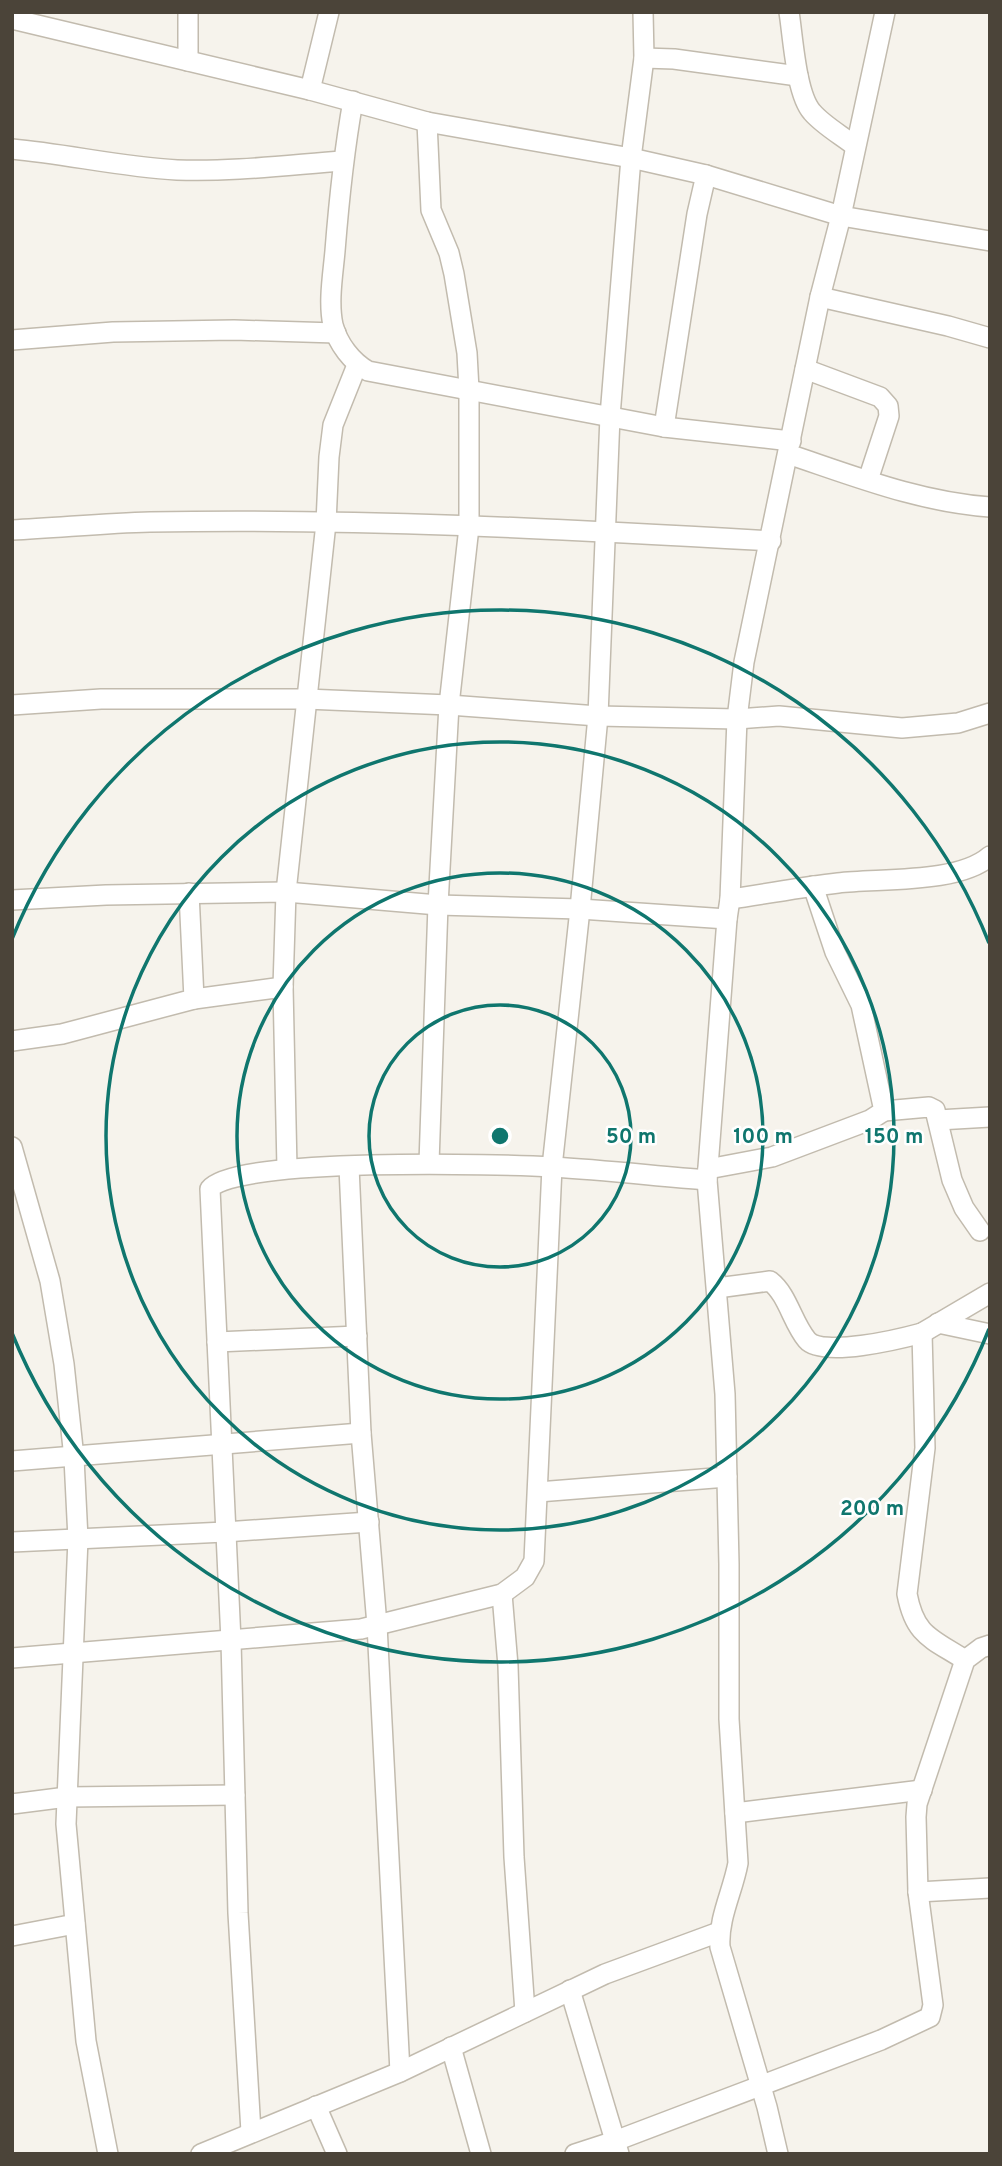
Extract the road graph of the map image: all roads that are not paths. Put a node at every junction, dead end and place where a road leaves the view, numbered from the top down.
1 (188, 12) edge
2 (328, 12) edge
3 (643, 12) edge
4 (789, 12) edge
5 (885, 12) edge
6 (12, 19) edge
7 (644, 58) junction
8 (188, 61) junction
9 (798, 76) junction
10 (310, 90) junction
11 (353, 102) junction
12 (427, 122) junction
13 (855, 145) junction
14 (12, 149) edge
15 (631, 158) junction
16 (343, 161) junction
17 (706, 175) junction
18 (841, 216) junction
19 (990, 241) edge
20 (820, 297) junction
21 (336, 333) junction
22 (990, 338) edge
23 (12, 340) edge
24 (357, 365) junction
25 (805, 369) junction
26 (469, 390) junction
27 (610, 416) junction
28 (664, 427) junction
29 (789, 447) junction
30 (868, 480) junction
31 (990, 507) edge
32 (326, 523) junction
33 (469, 527) junction
34 (12, 530) edge
35 (604, 531) junction
36 (771, 541) junction
37 (306, 699) junction
38 (12, 705) edge
39 (449, 705) junction
40 (990, 713) edge
41 (598, 716) junction
42 (737, 719) junction
43 (990, 856) edge
44 (813, 886) junction
45 (286, 892) junction
46 (189, 893) junction
47 (730, 899) junction
48 (12, 900) edge
49 (438, 905) junction
50 (580, 909) junction
51 (727, 919) junction
52 (283, 987) junction
53 (194, 999) junction
54 (12, 1041) edge
55 (884, 1111) junction
56 (990, 1117) edge
57 (938, 1120) junction
58 (12, 1147) edge
59 (429, 1163) junction
60 (348, 1167) junction
61 (552, 1167) junction
62 (287, 1168) junction
63 (707, 1175) junction
64 (980, 1231) dead end
65 (717, 1288) junction
66 (990, 1293) edge
67 (930, 1328) junction
68 (990, 1334) edge
69 (357, 1336) junction
70 (217, 1342) junction
71 (361, 1433) junction
72 (221, 1445) junction
73 (74, 1458) junction
74 (12, 1461) edge
75 (727, 1477) junction
76 (538, 1492) junction
77 (369, 1521) junction
78 (226, 1532) junction
79 (78, 1539) junction
80 (12, 1542) edge
81 (502, 1594) junction
82 (377, 1625) junction
83 (231, 1641) junction
84 (990, 1645) edge
85 (71, 1655) junction
86 (12, 1658) edge
87 (965, 1660) junction
88 (922, 1790) junction
89 (235, 1796) junction
90 (67, 1797) junction
91 (12, 1804) edge
92 (735, 1813) junction
93 (990, 1888) edge
94 (918, 1892) junction
95 (75, 1924) junction
96 (719, 1932) junction
97 (12, 1936) edge
98 (570, 1990) junction
99 (525, 2011) junction
100 (452, 2047) junction
101 (400, 2072) junction
102 (760, 2085) junction
103 (316, 2106) junction
104 (251, 2132) junction
105 (617, 2147) edge
106 (108, 2154) edge
107 (201, 2154) edge
108 (337, 2154) edge
109 (481, 2154) edge
110 (575, 2154) edge
111 (778, 2154) edge

1 - 8 street
2 - 10 street
3 - 7 street
4 - 9 street
5 - 13 street
6 - 8 street
7 - 9 street
7 - 15 street
8 - 10 street
9 - 13 street
10 - 11 street
11 - 12 street
11 - 16 street
12 - 15 street
12 - 26 street
13 - 18 street
14 - 16 street
15 - 17 street
15 - 27 street
16 - 21 street
17 - 18 street
17 - 28 street
18 - 19 street
18 - 20 street
20 - 22 street
20 - 25 street
21 - 23 street
21 - 24 street
24 - 26 street
24 - 32 street
25 - 29 street
25 - 30 street
26 - 27 street
26 - 33 street
27 - 28 street
27 - 35 street
28 - 29 street
29 - 30 street
29 - 36 street
30 - 31 street
32 - 33 street
32 - 34 street
32 - 37 street
33 - 35 street
33 - 39 street
35 - 36 street
35 - 41 street
36 - 42 street
37 - 38 street
37 - 39 street
37 - 45 street
39 - 41 street
39 - 49 street
40 - 42 street
41 - 42 street
41 - 50 street
42 - 47 street
43 - 44 street
44 - 47 street
44 - 55 street
45 - 46 street
45 - 49 street
45 - 52 street
46 - 48 street
46 - 53 street
47 - 51 street
49 - 50 street
49 - 59 street
50 - 51 street
50 - 61 street
51 - 63 street
52 - 53 street
52 - 62 street
53 - 54 street
55 - 57 street
55 - 63 street
56 - 57 street
57 - 64 street
58 - 73 street
59 - 60 street
59 - 61 street
60 - 62 street
60 - 69 street
61 - 63 street
61 - 76 street
62 - 70 street
63 - 65 street
65 - 67 street
65 - 75 street
66 - 67 street
67 - 68 street
67 - 87 street
69 - 70 street
69 - 71 street
70 - 72 street
71 - 72 street
71 - 77 street
72 - 73 street
72 - 78 street
73 - 74 street
73 - 79 street
75 - 76 street
75 - 92 street
76 - 81 street
77 - 78 street
77 - 82 street
78 - 79 street
78 - 83 street
79 - 80 street
79 - 85 street
81 - 82 street
81 - 99 street
82 - 83 street
82 - 101 street
83 - 85 street
83 - 89 street
84 - 87 street
85 - 86 street
85 - 90 street
87 - 88 street
88 - 92 street
88 - 94 street
89 - 90 street
89 - 104 street
90 - 91 street
90 - 95 street
92 - 96 street
93 - 94 street
94 - 102 street
95 - 97 street
95 - 106 street
96 - 98 street
96 - 102 street
98 - 99 street
98 - 105 street
99 - 100 street
100 - 101 street
100 - 109 street
101 - 103 street
102 - 105 street
102 - 111 street
103 - 104 street
103 - 108 street
104 - 107 street
105 - 110 street

